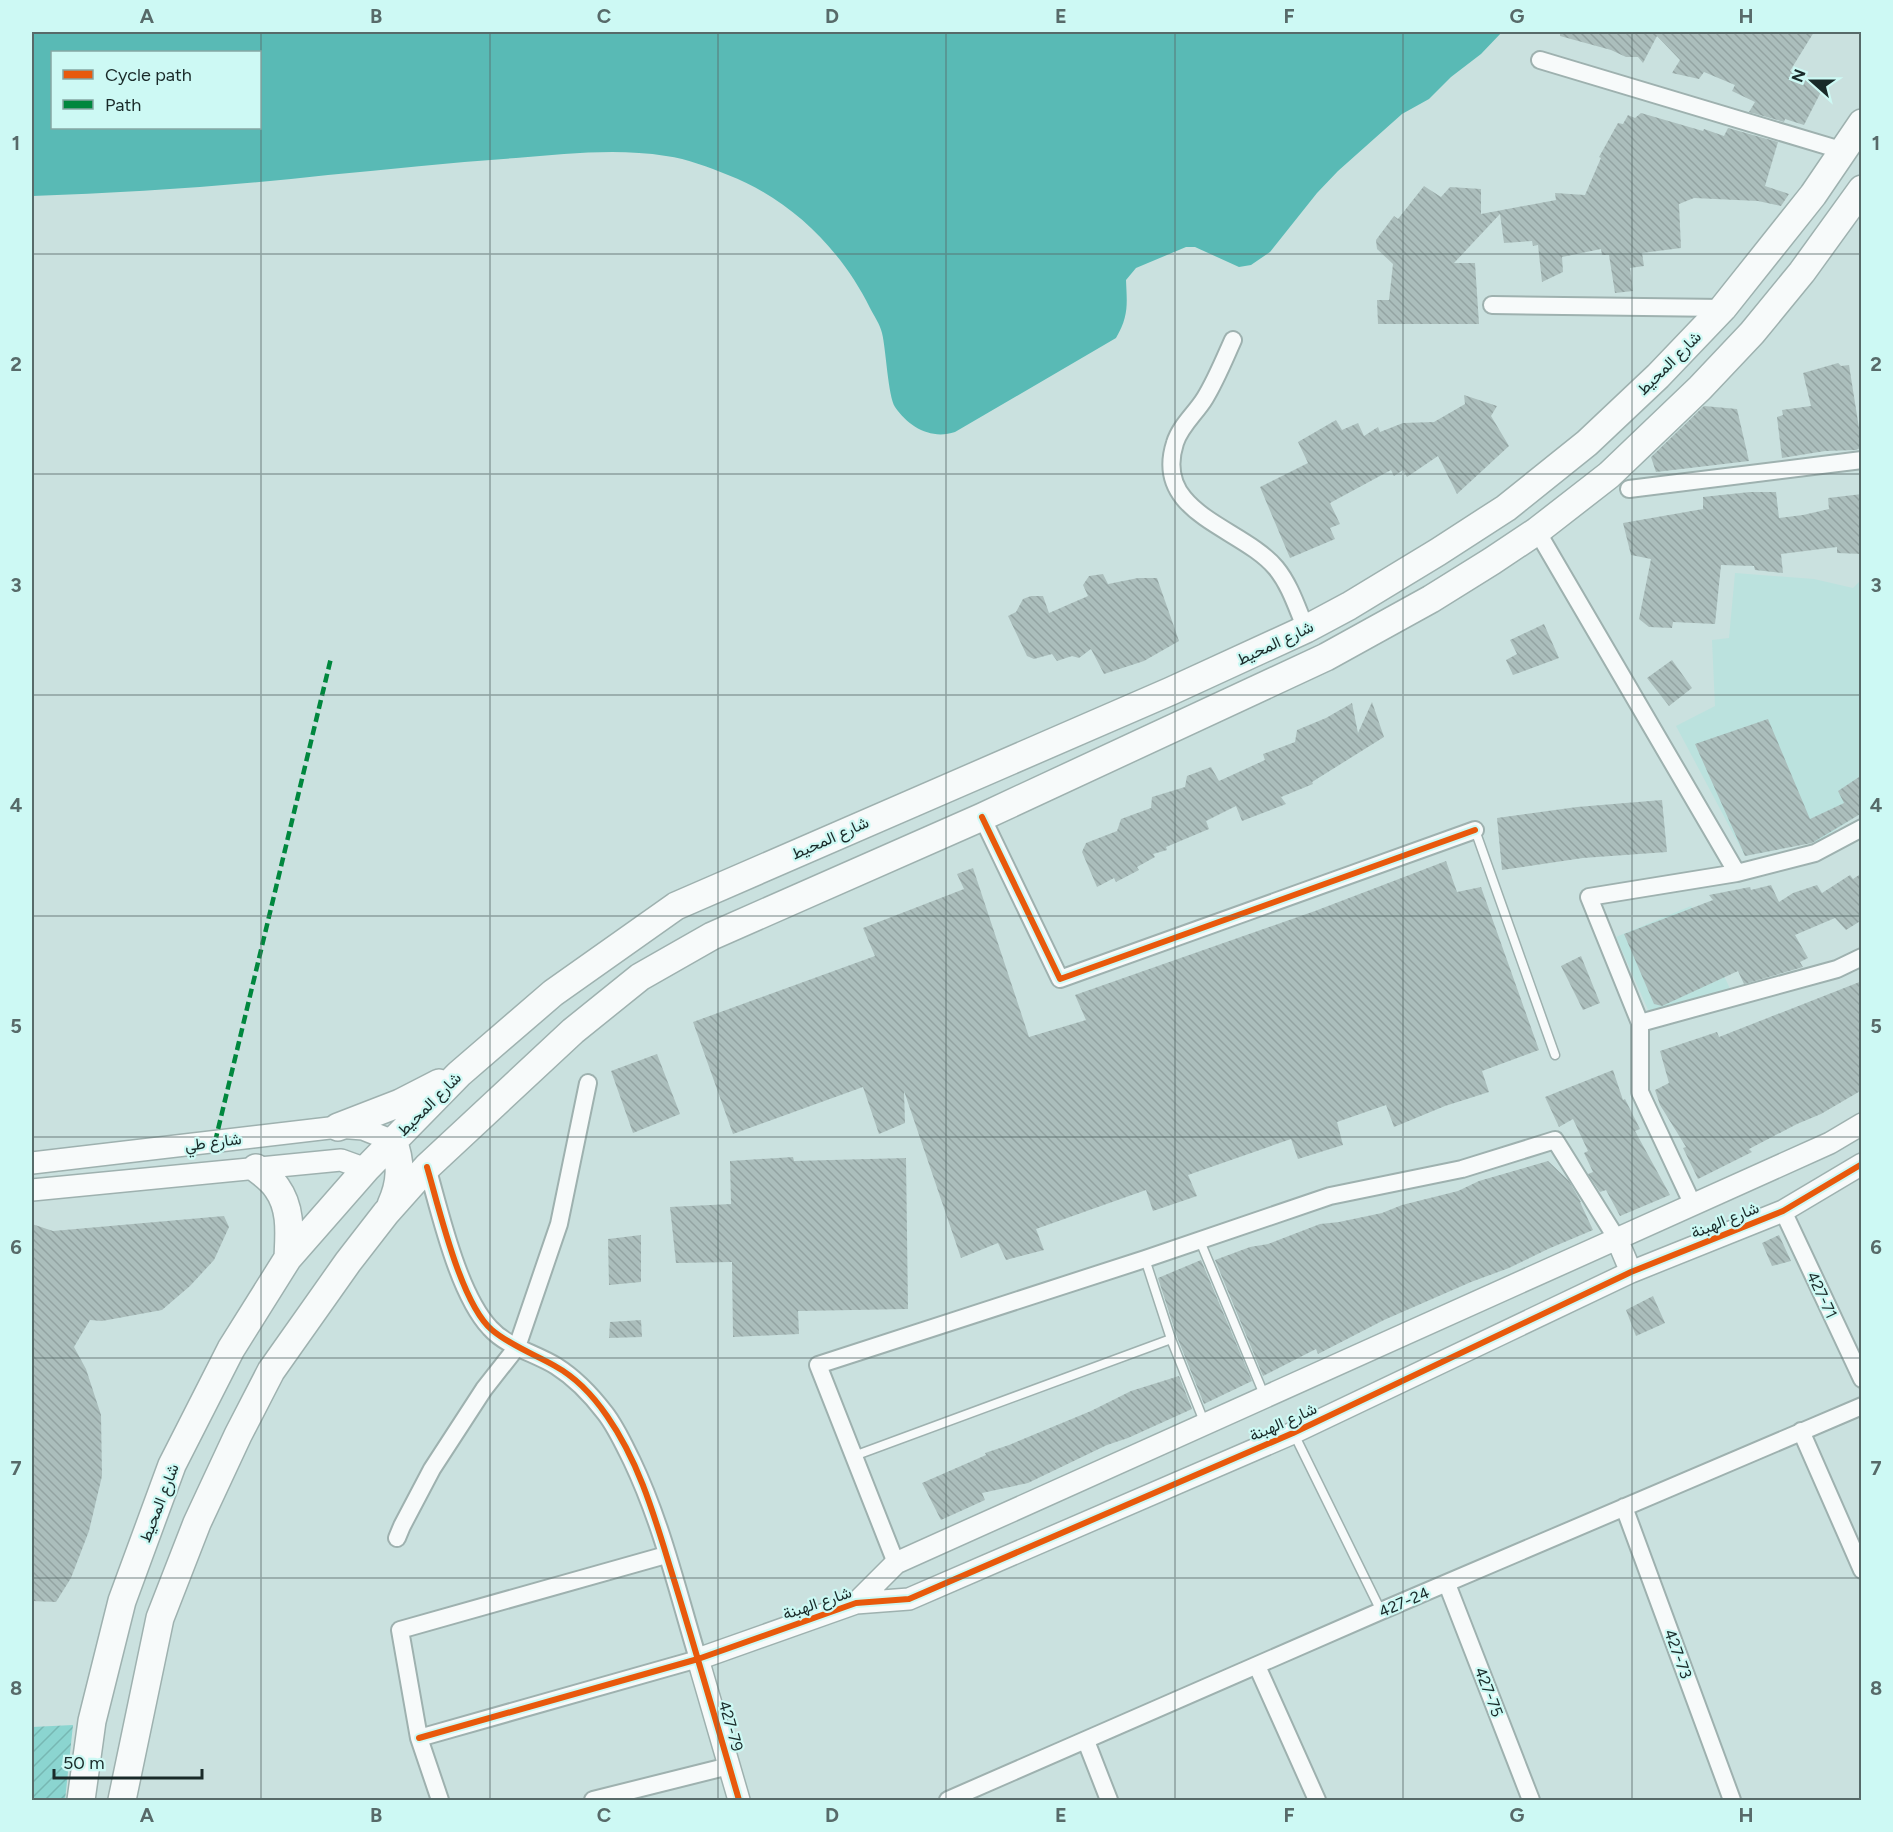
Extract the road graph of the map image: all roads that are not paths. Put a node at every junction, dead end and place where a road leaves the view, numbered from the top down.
1 (1540, 60) dead end
2 (1862, 123) edge
3 (1844, 151) junction
4 (1862, 189) edge
5 (1492, 305) dead end
6 (1723, 308) junction
7 (1233, 340) dead end
8 (1862, 460) edge
9 (1629, 489) dead end
10 (1537, 531) junction
11 (1306, 629) junction
12 (982, 817) junction
13 (1862, 828) edge
14 (1475, 830) joint
15 (1737, 873) junction
16 (1862, 957) edge
17 (1640, 1023) junction
18 (1555, 1055) dead end
19 (459, 1074) junction
20 (588, 1083) dead end
21 (415, 1118) junction
22 (1862, 1124) edge
23 (338, 1127) junction
24 (393, 1141) junction
25 (434, 1161) junction
26 (32, 1163) edge
27 (1862, 1164) edge
28 (256, 1168) junction
29 (366, 1169) junction
30 (400, 1176) junction
31 (347, 1190) junction
32 (32, 1191) edge
33 (1693, 1205) junction
34 (1783, 1211) junction
35 (383, 1218) junction
36 (1617, 1239) junction
37 (1200, 1240) junction
38 (288, 1258) junction
39 (1145, 1259) junction
40 (1631, 1272) junction
41 (1171, 1339) junction
42 (517, 1347) junction
43 (1862, 1379) edge
44 (1265, 1397) junction
45 (1862, 1406) edge
46 (1205, 1424) junction
47 (1801, 1431) junction
48 (1293, 1433) junction
49 (854, 1456) junction
50 (1624, 1506) junction
51 (397, 1538) dead end
52 (666, 1555) junction
53 (897, 1563) junction
54 (1862, 1570) edge
55 (1447, 1584) junction
56 (856, 1603) junction
57 (1381, 1611) junction
58 (698, 1659) junction
59 (1257, 1666) junction
60 (419, 1738) junction
61 (1086, 1741) junction
62 (729, 1766) junction
63 (81, 1800) edge
64 (122, 1800) edge
65 (440, 1800) edge
66 (593, 1800) edge
67 (739, 1800) edge
68 (948, 1800) edge
69 (1109, 1800) edge
70 (1317, 1800) edge
71 (1531, 1800) edge
72 (1732, 1800) edge

1 - 3 street
2 - 3 main road, شارع المحيط
3 - 6 main road, شارع المحيط
4 - 10 main road, شارع المحيط
5 - 6 street
6 - 11 main road, شارع المحيط
7 - 11 street
8 - 9 street
10 - 12 main road, شارع المحيط
10 - 15 street
11 - 19 main road, شارع المحيط
12 - 14 street
12 - 25 main road, شارع المحيط
13 - 15 street
14 - 18 lane
15 - 17 street
16 - 17 street
17 - 33 street
19 - 21 main road, شارع المحيط
19 - 23 main road
20 - 42 street
21 - 24 main road, شارع المحيط
21 - 25 main road
22 - 33 street, شارع الهبنة
23 - 24 street, شارع طي
23 - 26 street, شارع طي
24 - 29 main road, شارع المحيط
24 - 30 main road
25 - 30 main road
25 - 35 main road, شارع المحيط
25 - 42 street
27 - 34 street, شارع الهبنة
28 - 29 street, شارع طي
28 - 32 street, شارع طي
28 - 38 main road
29 - 30 main road
29 - 31 main road, شارع المحيط
30 - 35 main road
31 - 35 main road
31 - 38 main road, شارع المحيط
33 - 36 street, شارع الهبنة
34 - 40 street, شارع الهبنة
34 - 43 street, 427-71
35 - 64 main road, شارع المحيط
36 - 37 street
36 - 40 street
36 - 44 street, شارع الهبنة
37 - 39 street
37 - 44 lane
38 - 63 main road, شارع المحيط
39 - 41 lane
39 - 49 street
40 - 48 street, شارع الهبنة
41 - 46 lane
41 - 49 lane
42 - 51 street
42 - 52 street
44 - 46 street, شارع الهبنة
45 - 47 street, 427-24
46 - 53 street, شارع الهبنة
47 - 50 street, 427-24
47 - 54 street
48 - 56 street, شارع الهبنة
48 - 57 lane
49 - 53 street
50 - 55 street, 427-24
50 - 72 street, 427-73
52 - 58 street
52 - 60 street
53 - 56 street, شارع الهبنة
55 - 57 street, 427-24
55 - 71 street, 427-75
56 - 58 street, شارع الهبنة
57 - 59 street, 427-24
58 - 60 street
58 - 62 street, 427-79
59 - 61 street, 427-24
59 - 70 street
60 - 65 street
61 - 68 street, 427-24
61 - 69 street
62 - 66 street
62 - 67 street, 427-79

